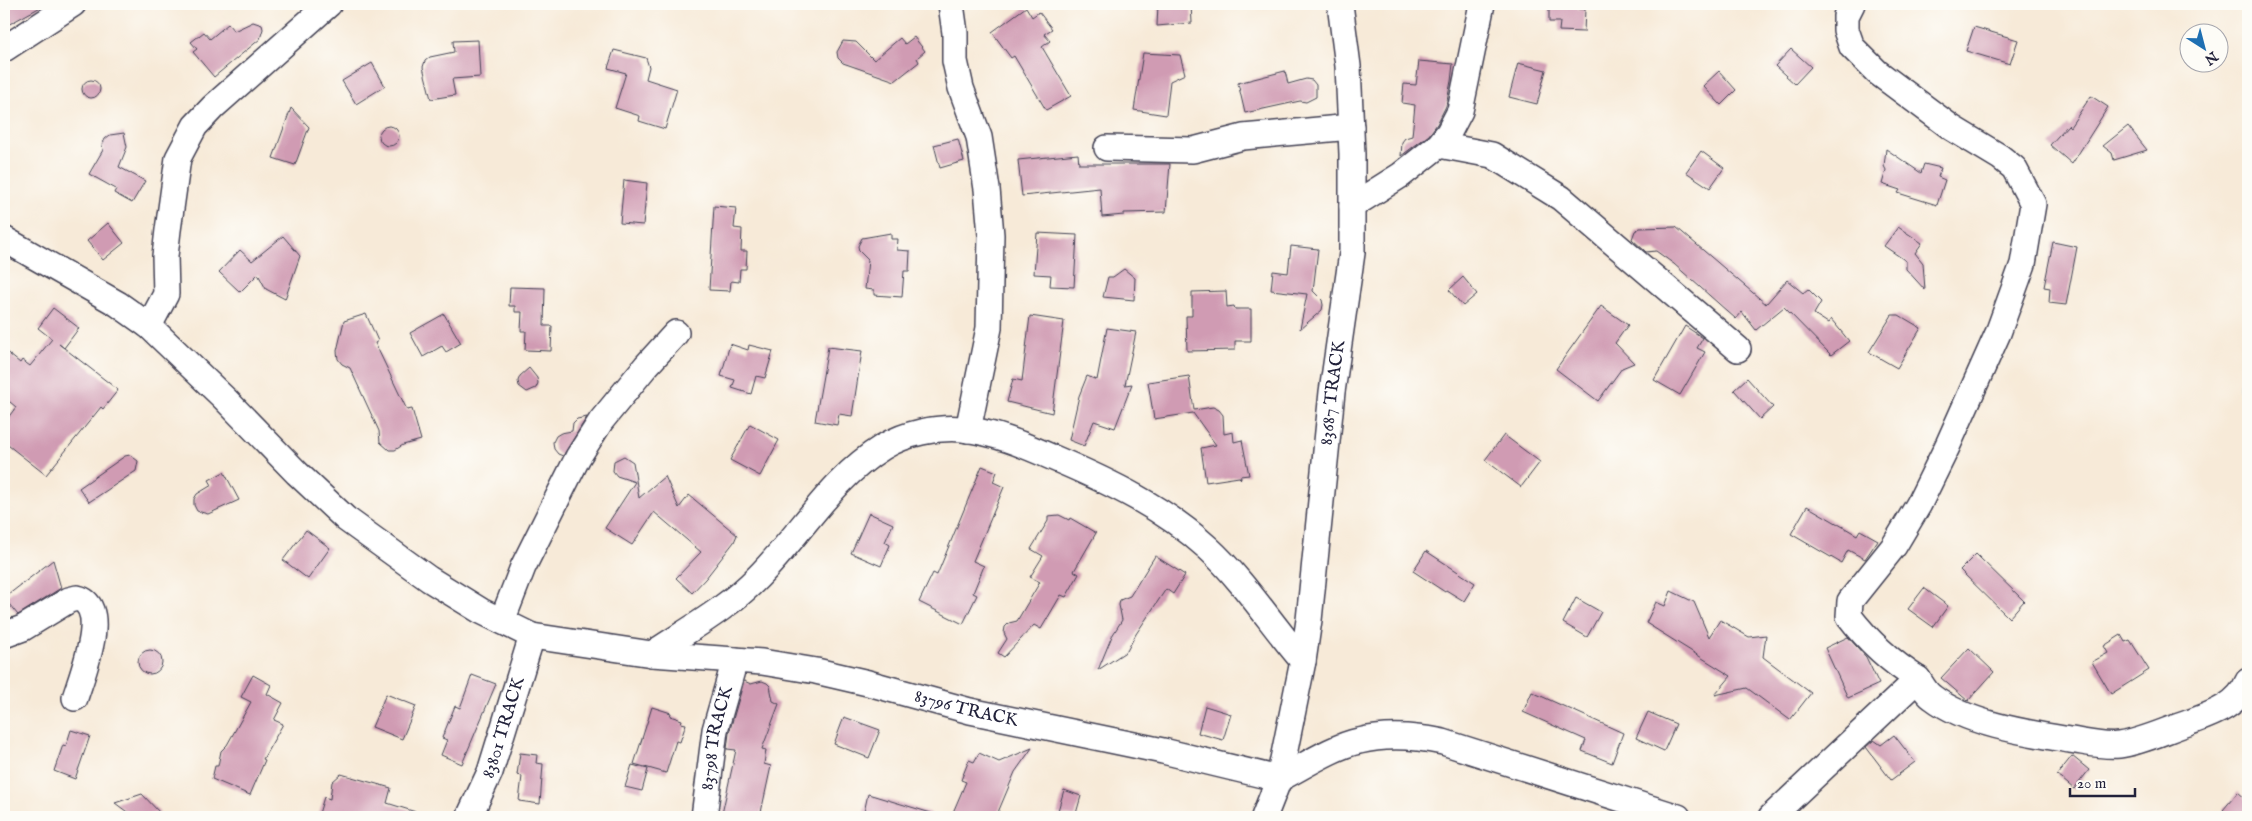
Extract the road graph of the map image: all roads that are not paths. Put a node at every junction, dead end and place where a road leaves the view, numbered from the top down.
1 (73, 4) edge
2 (329, 4) edge
3 (951, 4) edge
4 (1482, 4) edge
5 (1852, 4) edge
6 (1339, 6) edge
7 (4, 50) edge
8 (1351, 127) junction
9 (1439, 145) junction
10 (1107, 148) dead end
11 (1352, 206) junction
12 (4, 239) edge
13 (149, 326) junction
14 (676, 333) dead end
15 (1738, 349) dead end
16 (968, 430) junction
17 (502, 621) junction
18 (4, 635) edge
19 (532, 636) junction
20 (652, 654) junction
21 (735, 660) junction
22 (1303, 661) junction
23 (1918, 679) junction
24 (2248, 681) edge
25 (76, 698) dead end
26 (1278, 780) junction
27 (469, 817) edge
28 (704, 817) edge
29 (1264, 817) edge
30 (1678, 817) edge
31 (1771, 817) edge

1 - 7 street
2 - 13 street
3 - 16 street
4 - 9 street
5 - 23 street
6 - 8 street, 83687 TRACK
8 - 10 street
8 - 11 street, 83687 TRACK
9 - 11 street
9 - 15 street
11 - 22 street, 83687 TRACK
12 - 13 street, 83796 TRACK
13 - 17 street, 83796 TRACK
14 - 17 street
16 - 20 street
16 - 22 street
17 - 19 street, 83796 TRACK
18 - 25 street
19 - 20 street, 83796 TRACK
19 - 27 street, 83801 TRACK
20 - 21 street, 83796 TRACK
21 - 26 street, 83796 TRACK
21 - 28 street, 83798 TRACK
22 - 26 street, 83687 TRACK
23 - 24 street
23 - 31 street
26 - 29 street, 83687 TRACK
26 - 30 street

